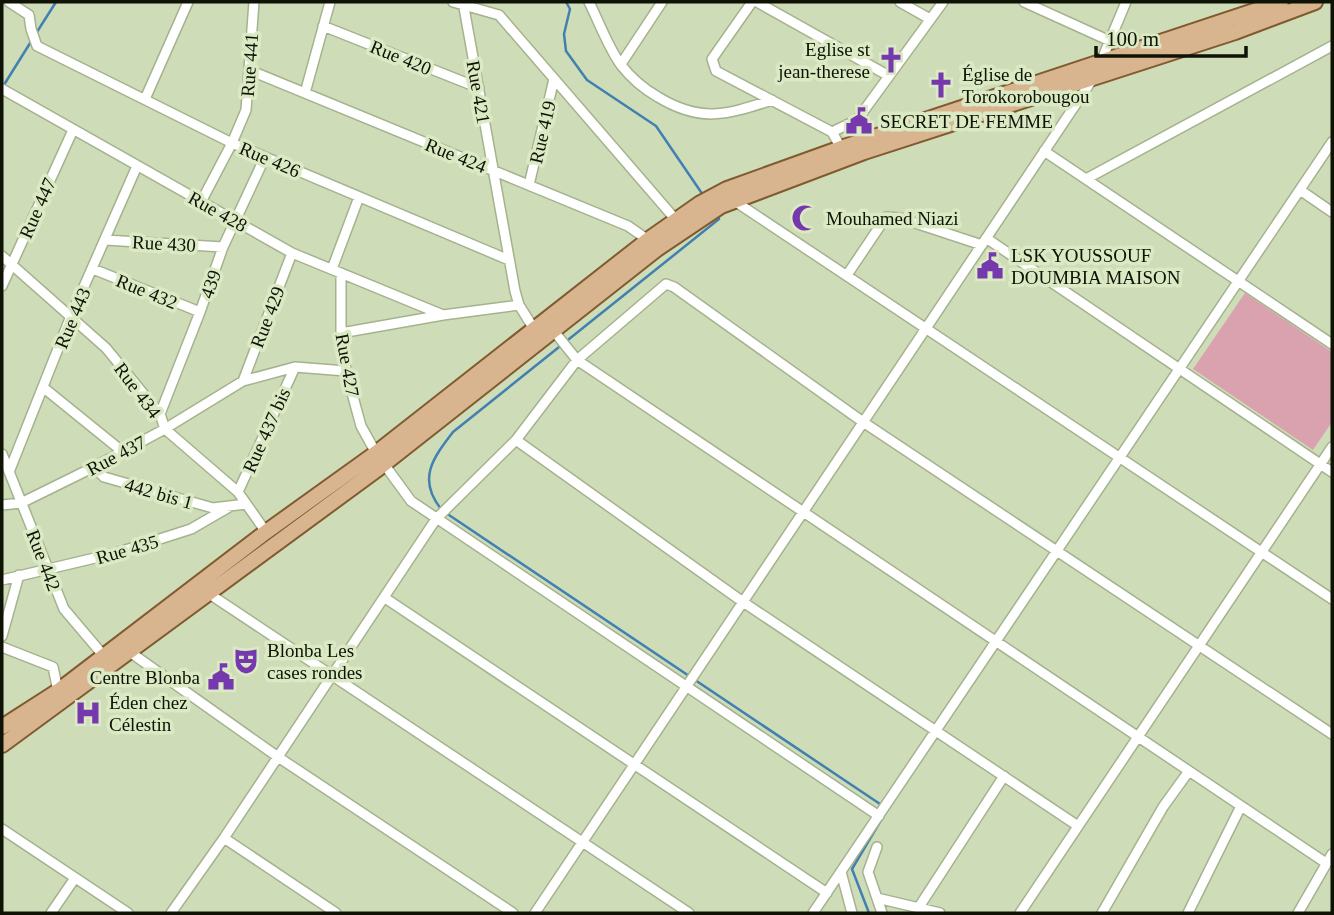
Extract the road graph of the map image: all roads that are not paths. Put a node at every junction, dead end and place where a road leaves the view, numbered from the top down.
1 (9, 2) edge
2 (254, 2) edge
3 (330, 2) edge
4 (589, 2) edge
5 (662, 2) edge
6 (752, 2) edge
7 (757, 2) edge
8 (900, 2) edge
9 (943, 2) edge
10 (1024, 2) edge
11 (1126, 2) edge
12 (1281, 2) edge
13 (1315, 2) edge
14 (185, 3) edge
15 (460, 3) edge
16 (1255, 12) edge
17 (930, 19) junction
18 (323, 26) junction
19 (1110, 41) junction
20 (1332, 46) edge
21 (1101, 62) junction
22 (621, 64) junction
23 (249, 70) junction
24 (889, 76) junction
25 (1094, 76) junction
26 (554, 79) junction
27 (478, 88) junction
28 (2, 89) edge
29 (305, 93) junction
30 (145, 99) junction
31 (772, 100) junction
32 (857, 120) junction
33 (73, 130) junction
34 (832, 132) junction
35 (1332, 142) edge
36 (232, 143) junction
37 (863, 147) junction
38 (841, 148) junction
39 (1044, 151) junction
40 (265, 157) junction
41 (137, 166) junction
42 (493, 170) junction
43 (1086, 179) junction
44 (529, 185) junction
45 (1300, 190) junction
46 (359, 197) junction
47 (724, 197) junction
48 (201, 202) junction
49 (702, 209) junction
50 (1332, 212) edge
51 (676, 220) junction
52 (235, 221) junction
53 (105, 240) junction
54 (984, 241) junction
55 (653, 244) junction
56 (223, 247) junction
57 (292, 253) junction
58 (2, 256) edge
59 (509, 260) junction
60 (12, 264) junction
61 (93, 269) junction
62 (336, 271) junction
63 (847, 275) junction
64 (1238, 281) junction
65 (2, 286) edge
66 (519, 305) junction
67 (200, 312) junction
68 (443, 314) junction
69 (71, 316) junction
70 (926, 328) junction
71 (534, 329) junction
72 (341, 333) junction
73 (558, 336) junction
74 (1332, 344) edge
75 (577, 360) junction
76 (295, 367) junction
77 (1180, 369) junction
78 (346, 371) junction
79 (243, 381) junction
80 (44, 388) junction
81 (160, 414) junction
82 (863, 422) junction
83 (165, 429) junction
84 (516, 440) junction
85 (1332, 447) edge
86 (123, 452) junction
87 (2, 454) edge
88 (380, 458) junction
89 (1120, 458) junction
90 (1321, 464) junction
91 (94, 467) junction
92 (9, 472) junction
93 (1332, 472) edge
94 (238, 492) junction
95 (21, 503) junction
96 (246, 504) junction
97 (2, 505) edge
98 (229, 507) junction
99 (803, 512) junction
100 (436, 519) junction
101 (265, 531) junction
102 (1057, 551) junction
103 (1262, 552) junction
104 (49, 569) junction
105 (19, 575) junction
106 (2, 580) edge
107 (208, 593) junction
108 (384, 598) junction
109 (1332, 599) edge
110 (743, 602) junction
111 (2, 636) edge
112 (996, 642) junction
113 (1199, 645) junction
114 (124, 646) junction
115 (2, 647) edge
116 (103, 655) junction
117 (332, 676) junction
118 (686, 687) junction
119 (58, 691) junction
120 (2, 727) edge
121 (936, 731) junction
122 (1332, 734) edge
123 (1138, 737) junction
124 (2, 745) edge
125 (278, 757) junction
126 (634, 764) junction
127 (1189, 771) junction
128 (1004, 776) junction
129 (1241, 806) junction
130 (879, 816) junction
131 (1078, 826) junction
132 (2, 831) edge
133 (224, 838) junction
134 (582, 842) junction
135 (877, 847) dead end
136 (1332, 854) edge
137 (1326, 863) junction
138 (841, 872) junction
139 (75, 878) junction
140 (827, 893) junction
141 (877, 898) junction
142 (919, 907) junction
143 (51, 913) edge
144 (128, 913) edge
145 (170, 913) edge
146 (336, 913) edge
147 (513, 913) edge
148 (535, 913) edge
149 (689, 913) edge
150 (813, 913) edge
151 (852, 913) edge
152 (882, 913) edge
153 (940, 913) edge
154 (1020, 913) edge
155 (1102, 913) edge
156 (1188, 913) edge
157 (1297, 913) edge

1 - 30 street, Rue 426
2 - 23 street, Rue 441
3 - 18 street
4 - 22 street
5 - 22 street
6 - 31 street
7 - 24 street
8 - 17 street
9 - 17 street
10 - 19 street
11 - 19 street
12 - 16 main road
13 - 16 main road
14 - 30 street
15 - 26 street
15 - 27 street, Rue 421
16 - 21 main road
16 - 25 main road
17 - 24 street
18 - 27 street, Rue 420
18 - 29 street
19 - 21 street
20 - 43 street
21 - 25 street
21 - 37 main road
22 - 31 street
23 - 29 street, Rue 424
23 - 36 street, Rue 441
24 - 32 street
25 - 37 main road
25 - 39 street
26 - 44 street, Rue 419
26 - 51 street
27 - 42 street, Rue 421
28 - 33 street, Rue 428
29 - 42 street, Rue 424
30 - 36 street, Rue 426
31 - 34 street
32 - 34 street
32 - 37 street
33 - 41 street, Rue 428
33 - 60 street, Rue 447
34 - 38 street
35 - 45 street
36 - 40 street, Rue 426
36 - 48 street, Rue 441
37 - 38 main road
37 - 47 main road
38 - 47 main road
39 - 43 street
39 - 54 street
40 - 46 street, Rue 426
40 - 52 street, 439
41 - 48 street, Rue 428
41 - 53 street, Rue 443
42 - 44 street, Rue 424
42 - 59 street, Rue 421
43 - 64 street
44 - 55 street, Rue 424
45 - 50 street
45 - 64 street
46 - 59 street, Rue 426
46 - 62 street, Rue 427
47 - 49 main road
47 - 63 street
48 - 52 street, Rue 428
49 - 51 main road
49 - 55 main road
51 - 55 main road
52 - 56 street, 439
52 - 57 street, Rue 428
53 - 56 street, Rue 430
53 - 61 street, Rue 443
54 - 63 street
54 - 70 street
54 - 77 street
55 - 71 main road
55 - 73 main road
56 - 67 street, 439
57 - 62 street, Rue 428
57 - 79 street, Rue 429
58 - 60 street, Rue 434
59 - 66 street, Rue 421
60 - 65 street, Rue 447
60 - 69 street, Rue 434
61 - 67 street, Rue 432
61 - 69 street, Rue 443
62 - 68 street, Rue 428
62 - 72 street, Rue 427
63 - 70 street
64 - 74 street
64 - 77 street
66 - 68 street, Rue 428
66 - 71 street, Rue 421
67 - 81 street, 439
68 - 72 street, Rue 428
69 - 80 street, Rue 443
69 - 81 street, Rue 434
70 - 82 street
70 - 89 street
71 - 88 main road
72 - 78 street, Rue 427
73 - 75 street
73 - 88 main road
75 - 82 street
75 - 84 street
75 - 99 street
76 - 78 street, Rue 437
76 - 79 street, Rue 437
76 - 94 street, Rue 437 bis
77 - 89 street
77 - 90 street
78 - 88 street, Rue 427
79 - 83 street, Rue 437
80 - 86 street
80 - 92 street, Rue 443
81 - 83 street, Rue 434
82 - 99 street
82 - 102 street
83 - 86 street, Rue 437
83 - 94 street, Rue 434
84 - 100 street
84 - 110 street
85 - 90 street
86 - 91 street, Rue 437
87 - 92 street, Rue 442
88 - 100 street, Rue 427
88 - 101 main road
88 - 107 main road
89 - 102 street
89 - 103 street
90 - 93 street
90 - 103 street
91 - 95 street, Rue 437
91 - 98 street, 442 bis 1
92 - 95 street, Rue 442
94 - 96 street, Rue 434
95 - 97 street, Rue 437
95 - 104 street, Rue 442
96 - 98 street, Rue 435
96 - 101 street, Rue 434
98 - 104 street, Rue 435
99 - 110 street
99 - 112 street
100 - 108 street
100 - 118 street, Rue 427
101 - 114 main road
102 - 112 street
102 - 113 street
103 - 109 street
103 - 113 street
104 - 105 street, Rue 435
104 - 116 street, Rue 442
105 - 106 street, Rue 435
105 - 111 street
107 - 114 main road
107 - 117 street
108 - 117 street
108 - 126 street
110 - 118 street
110 - 121 street
112 - 121 street
112 - 123 street
113 - 122 street
113 - 123 street
114 - 116 main road
114 - 124 main road
114 - 125 street
115 - 119 street
116 - 119 main road
117 - 125 street
117 - 134 street
118 - 126 street
118 - 130 street, Rue 427
119 - 120 main road
121 - 128 street
121 - 130 street
123 - 127 street
123 - 131 street
125 - 133 street
125 - 147 street
126 - 134 street
126 - 140 street
127 - 129 street
127 - 155 street
128 - 131 street
128 - 142 street
129 - 137 street
129 - 156 street
130 - 138 street
131 - 154 street
132 - 139 street
133 - 145 street
133 - 146 street
134 - 148 street
134 - 149 street
135 - 141 street
136 - 137 street
137 - 157 street
138 - 140 street
138 - 151 street
139 - 143 street
139 - 144 street
140 - 150 street
141 - 142 street
141 - 152 street
142 - 153 street

